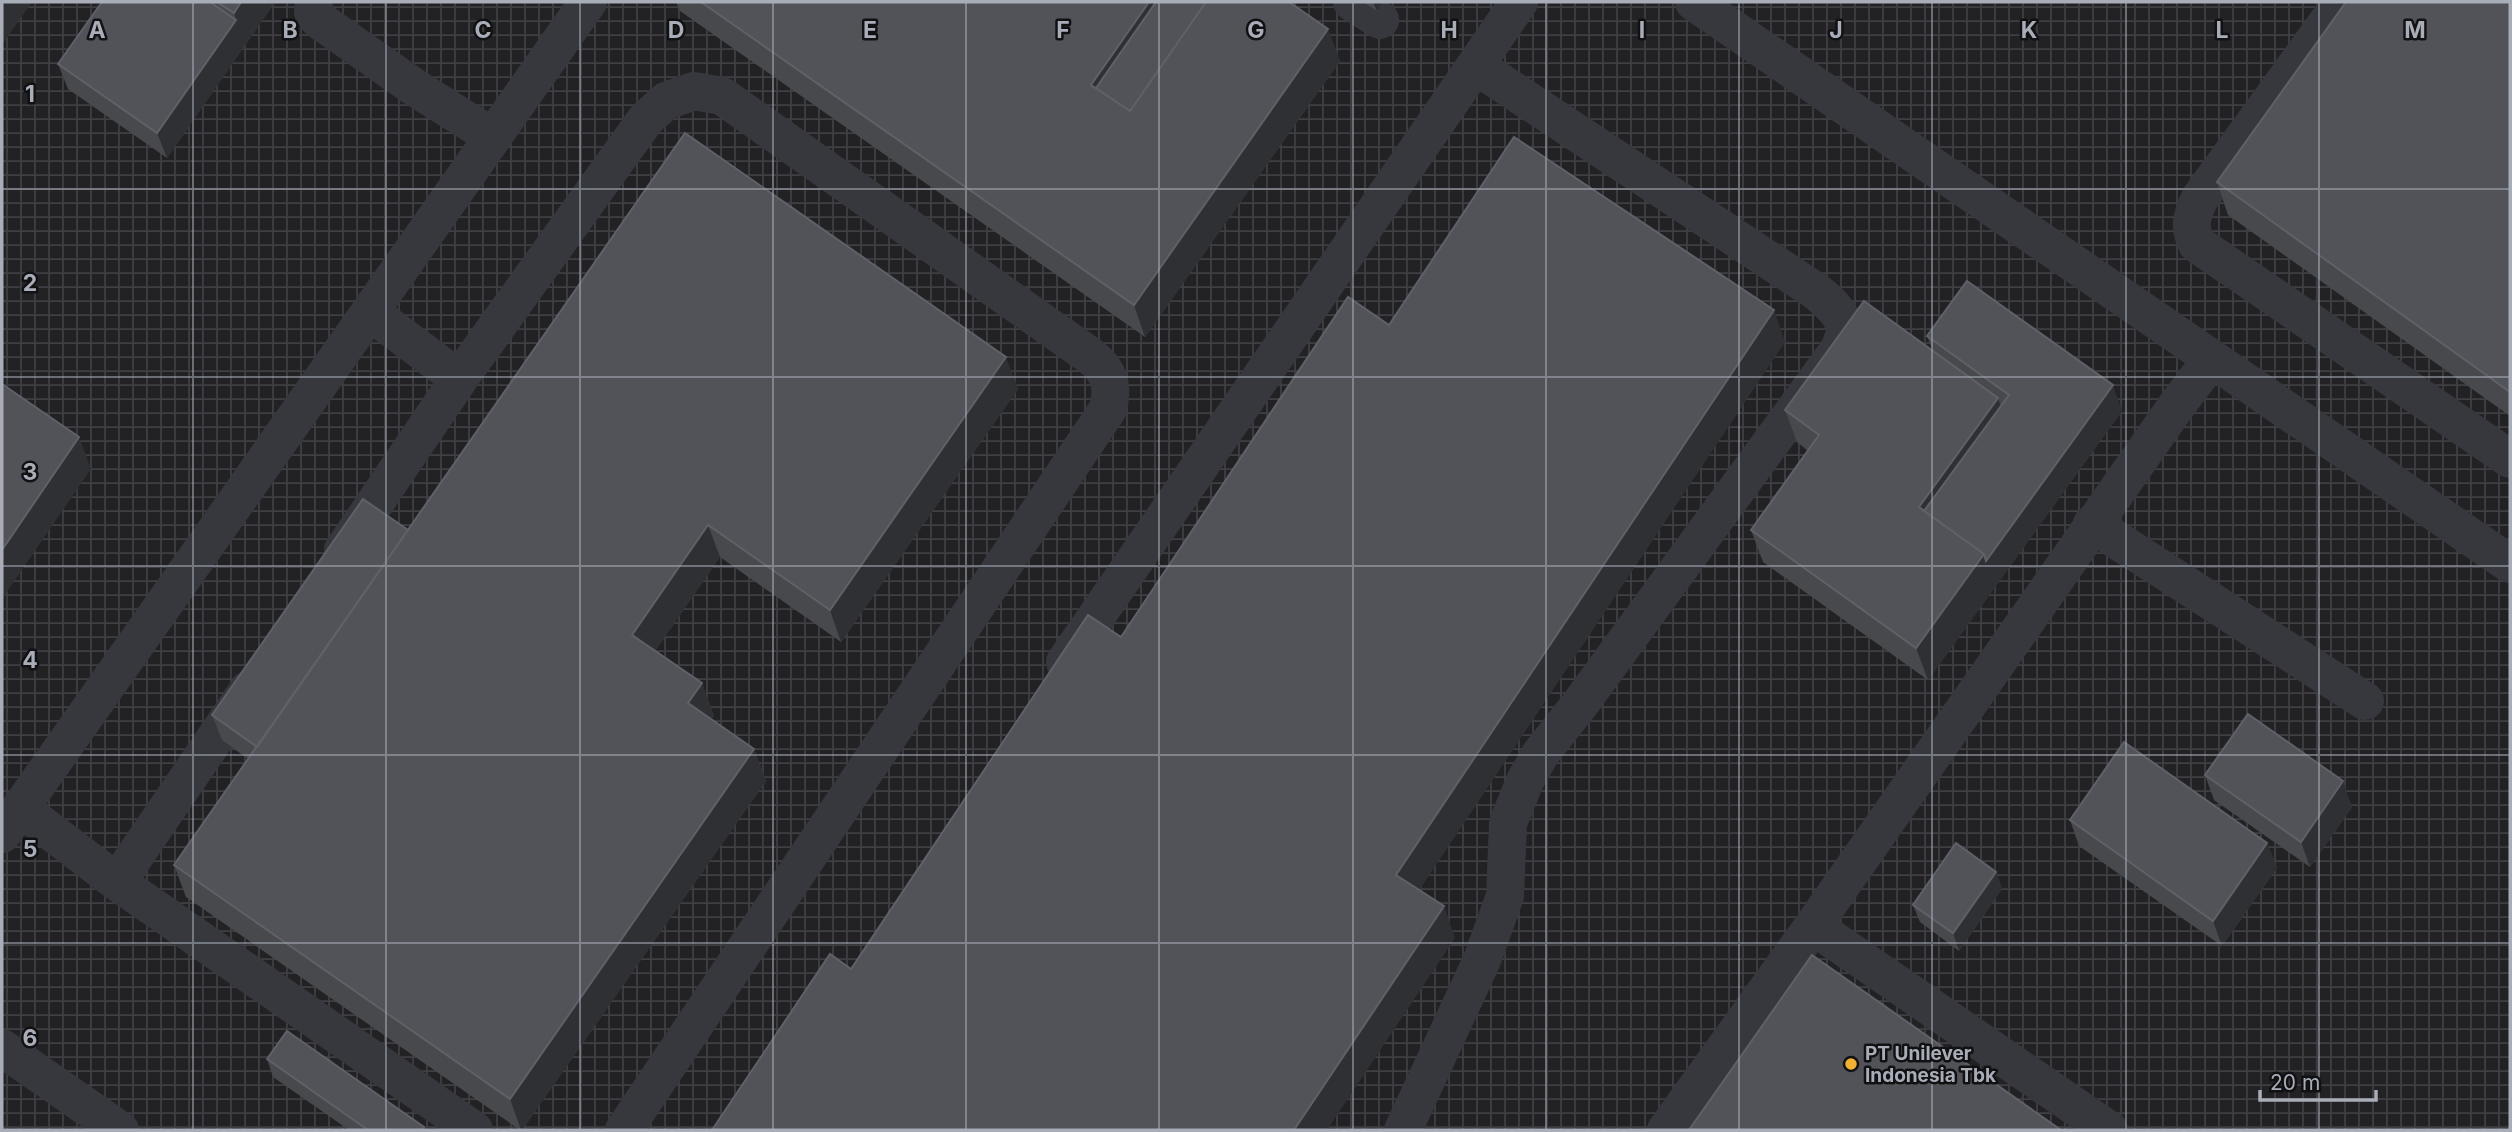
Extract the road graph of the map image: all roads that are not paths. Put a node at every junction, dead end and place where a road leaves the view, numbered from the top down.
1 (314, 2) edge
2 (588, 2) edge
3 (1519, 2) edge
4 (1694, 2) edge
5 (2342, 2) edge
6 (1476, 66) junction
7 (493, 137) junction
8 (370, 312) junction
9 (2213, 359) junction
10 (459, 379) junction
11 (2510, 459) edge
12 (2092, 524) junction
13 (2510, 564) edge
14 (327, 573) edge
15 (265, 665) edge
16 (1042, 695) edge
17 (2365, 701) dead end
18 (11, 821) edge
19 (117, 882) junction
20 (1813, 926) junction
21 (2, 1048) edge
22 (120, 1130) edge
23 (474, 1130) edge
24 (624, 1130) edge
25 (1403, 1130) edge
26 (1666, 1130) edge
27 (2109, 1130) edge

1 - 7 street
2 - 7 street
3 - 6 street
4 - 9 street
5 - 11 street
6 - 16 street
6 - 25 street
7 - 8 street
8 - 10 street
8 - 18 street
9 - 12 street
9 - 13 street
10 - 14 street
10 - 24 street
12 - 17 street
12 - 20 street
15 - 19 street
18 - 19 street
19 - 23 street
20 - 26 street
20 - 27 street
21 - 22 street

